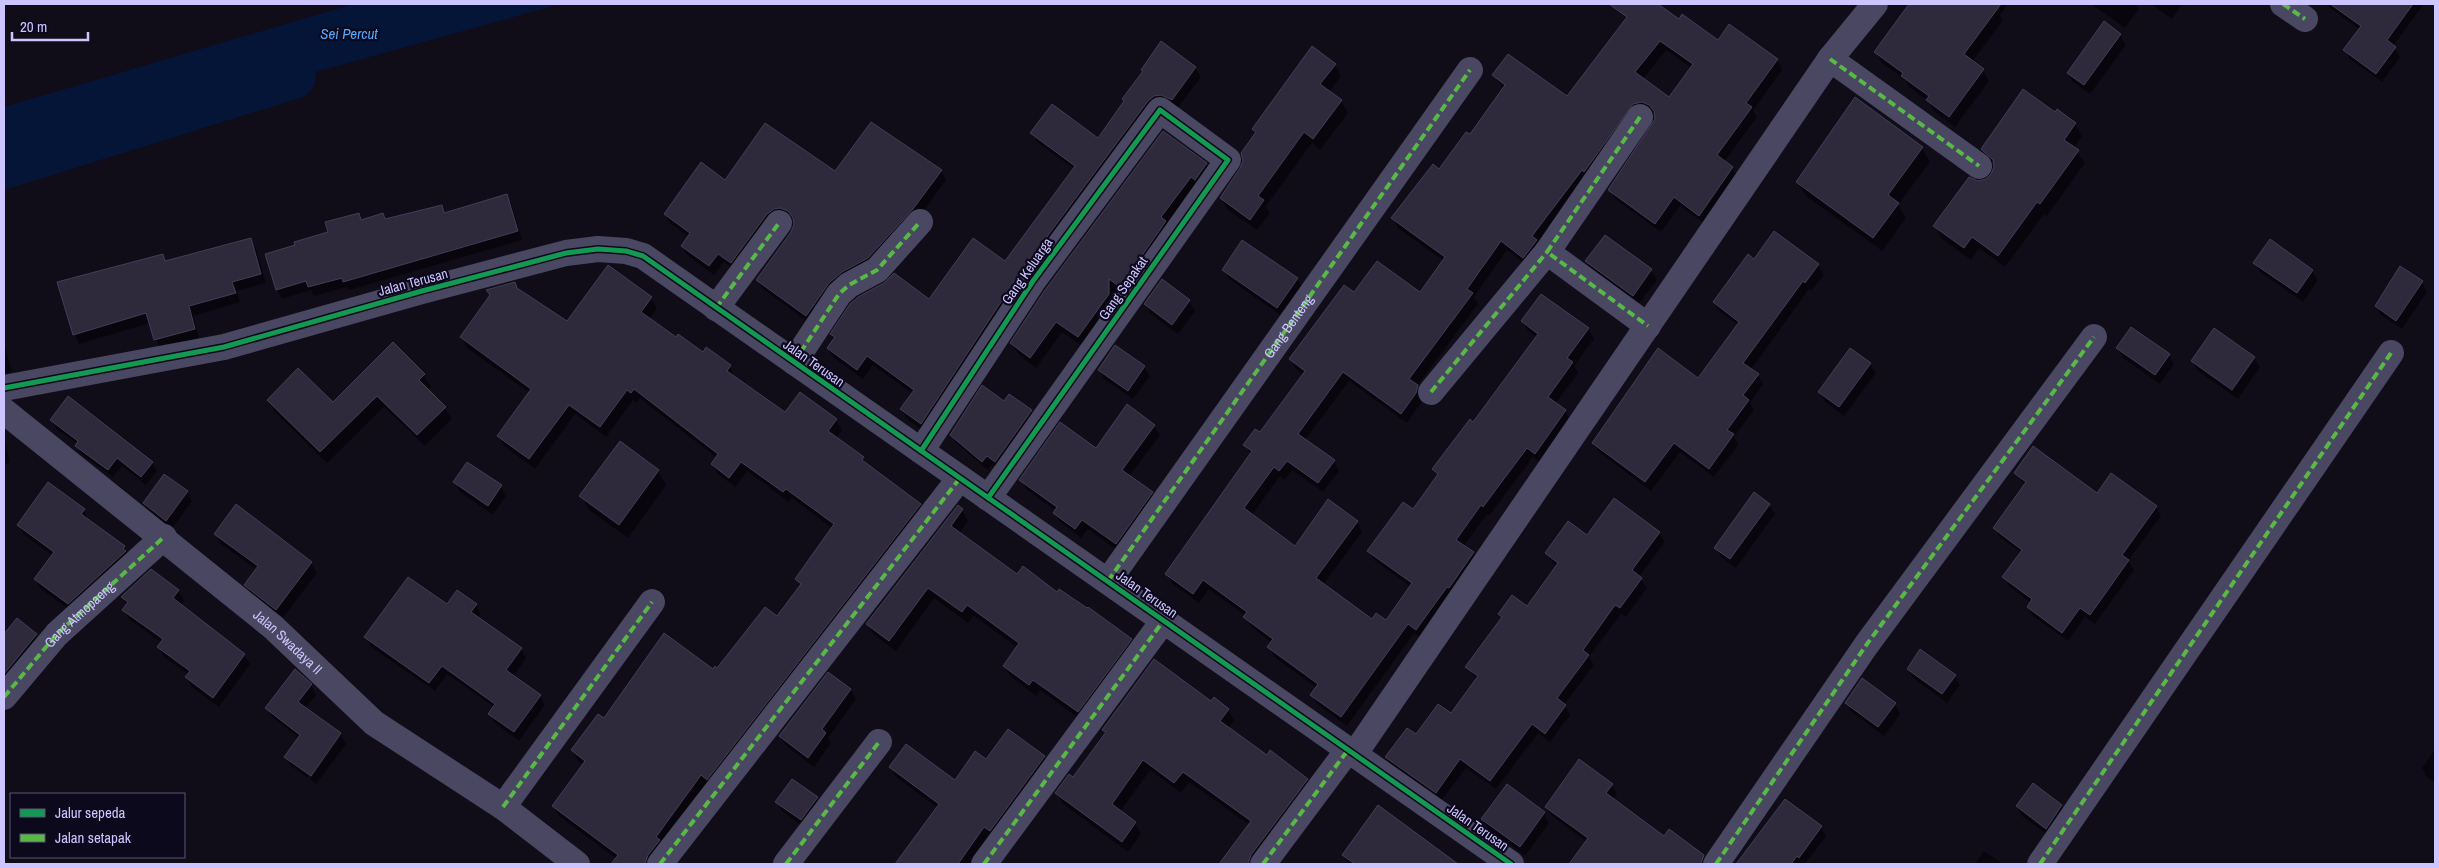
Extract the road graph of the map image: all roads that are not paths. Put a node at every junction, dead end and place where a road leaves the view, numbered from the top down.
1 (1875, 4) edge
2 (2282, 4) edge
3 (2305, 19) dead end
4 (1830, 59) junction
5 (1470, 70) dead end
6 (1160, 110) joint
7 (1640, 117) dead end
8 (1979, 166) dead end
9 (920, 222) dead end
10 (779, 223) dead end
11 (1547, 252) junction
12 (716, 308) junction
13 (1648, 326) junction
14 (2094, 337) dead end
15 (2391, 353) dead end
16 (794, 362) junction
17 (4, 388) edge
18 (1431, 392) dead end
19 (4, 411) edge
20 (921, 451) junction
21 (960, 478) junction
22 (988, 498) junction
23 (164, 537) junction
24 (1108, 581) junction
25 (652, 602) dead end
26 (1164, 620) junction
27 (4, 697) edge
28 (879, 742) dead end
29 (1351, 752) junction
30 (503, 807) junction
31 (577, 864) edge
32 (660, 864) edge
33 (786, 864) edge
34 (984, 864) edge
35 (1263, 864) edge
36 (1511, 864) edge
37 (1716, 864) edge
38 (2040, 864) edge

1 - 4 street
2 - 3 street
4 - 8 street
4 - 13 street
5 - 24 street, Gang Benteng
6 - 20 street, Gang Keluarga
6 - 22 street, Gang Sepakat
7 - 11 street
9 - 16 street
10 - 12 street
11 - 13 street
11 - 18 street
12 - 16 street, Jalan Terusan
12 - 17 street, Jalan Terusan
13 - 29 street
14 - 37 street
15 - 38 street
16 - 20 street, Jalan Terusan
19 - 23 street, Jalan Swadaya II
20 - 21 street, Jalan Terusan
21 - 22 street, Jalan Terusan
21 - 32 street
22 - 24 street, Jalan Terusan
23 - 27 street, Gang Atmopaeng
23 - 30 street, Jalan Swadaya II
24 - 26 street, Jalan Terusan
25 - 30 street
26 - 29 street, Jalan Terusan
26 - 34 street
28 - 33 street
29 - 35 street
29 - 36 street, Jalan Terusan
30 - 31 street, Jalan Swadaya II

